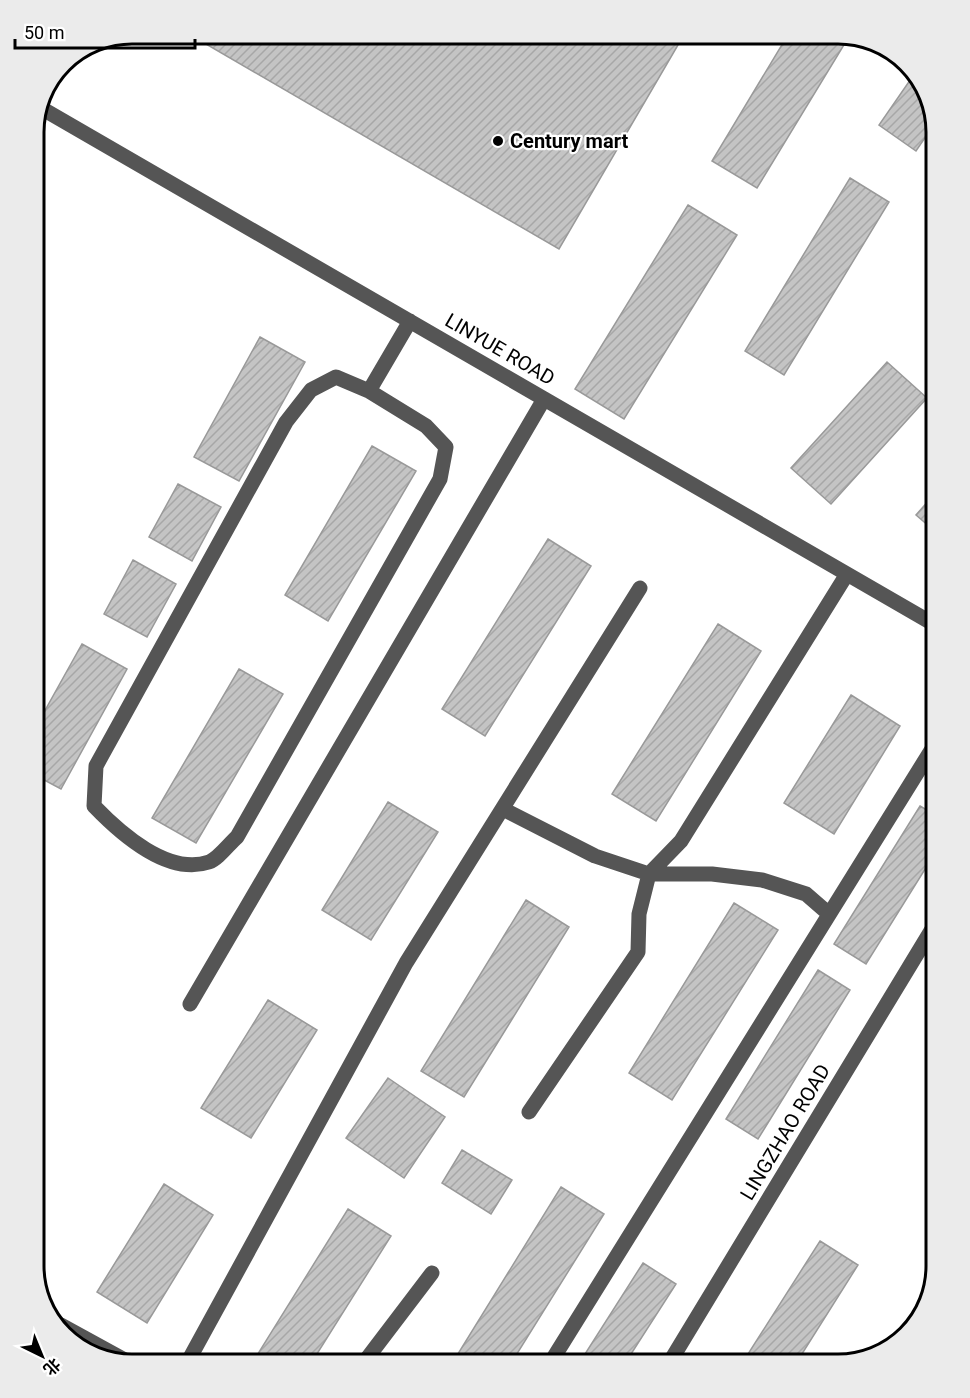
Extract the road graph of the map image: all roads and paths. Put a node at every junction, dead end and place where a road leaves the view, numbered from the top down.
1 (47, 111) edge
2 (410, 321) junction
3 (369, 391) junction
4 (544, 399) junction
5 (848, 574) junction
6 (640, 588) dead end
7 (926, 620) edge
8 (926, 759) edge
9 (503, 809) junction
10 (649, 874) junction
11 (829, 914) junction
12 (926, 939) edge
13 (190, 1004) dead end
14 (530, 1113) dead end
15 (432, 1273) dead end
16 (71, 1330) edge
17 (108, 1351) edge
18 (192, 1354) edge
19 (370, 1354) edge
20 (556, 1354) edge
21 (676, 1354) edge

1 - 2 street, LINYUE ROAD
2 - 3 street
2 - 4 street, LINYUE ROAD
3 - 3 street
4 - 5 street, LINYUE ROAD
4 - 13 street
5 - 7 street, LINYUE ROAD
5 - 10 street
6 - 9 street
8 - 11 street
9 - 10 street
9 - 18 street
10 - 11 street
10 - 14 street
11 - 20 street
12 - 21 street, LINGZHAO ROAD
15 - 19 street
16 - 17 street

